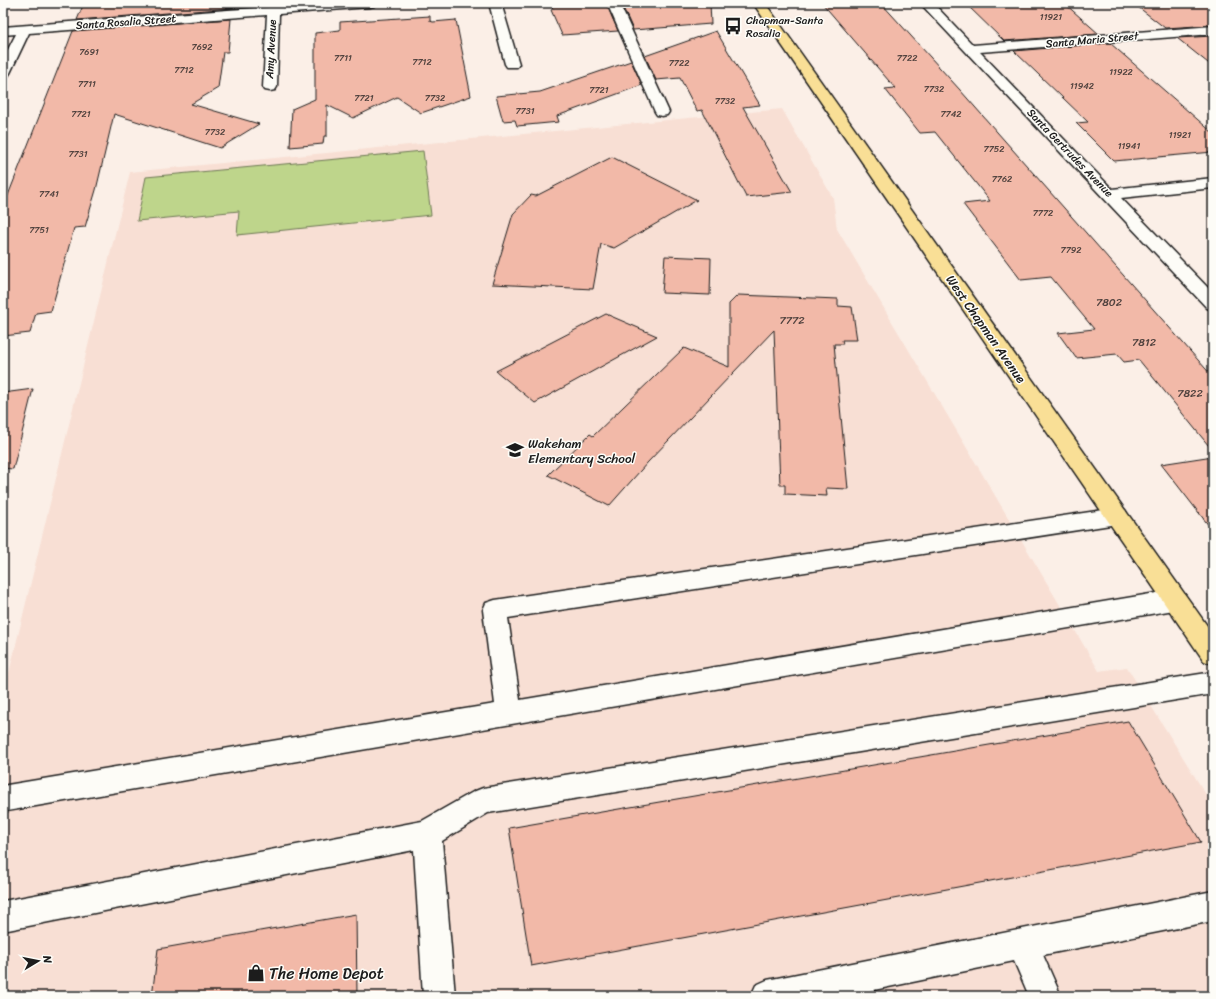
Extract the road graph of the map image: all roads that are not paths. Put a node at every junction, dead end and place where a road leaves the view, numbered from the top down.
1 (370, 3) edge
2 (495, 3) edge
3 (613, 3) edge
4 (759, 3) edge
5 (926, 3) edge
6 (273, 11) junction
7 (24, 30) junction
8 (1213, 30) edge
9 (3, 31) edge
10 (970, 49) junction
11 (512, 64) dead end
12 (3, 73) edge
13 (270, 87) dead end
14 (662, 112) dead end
15 (1213, 183) edge
16 (1109, 194) junction
17 (1213, 304) edge
18 (1117, 516) junction
19 (1174, 600) junction
20 (1213, 654) edge
21 (1213, 682) edge
22 (509, 712) junction
23 (7, 798) dead end
24 (428, 834) junction
25 (1213, 906) edge
26 (3, 916) edge
27 (1023, 944) junction
28 (439, 996) edge
29 (767, 996) edge
30 (1045, 996) edge

1 - 6 street, Santa Rosalia Street
2 - 11 street
3 - 14 street
4 - 18 main road, West Chapman Avenue
5 - 10 street, Santa Gertrudes Avenue
6 - 7 street, Santa Rosalia Street
6 - 13 street, Amy Avenue
7 - 9 street, Santa Rosalia Street
7 - 12 street
8 - 10 street, Santa Maria Street
10 - 16 street, Santa Gertrudes Avenue
15 - 16 street
16 - 17 street, Santa Gertrudes Avenue
18 - 19 main road, West Chapman Avenue
18 - 22 street
19 - 20 main road, West Chapman Avenue
19 - 22 street
21 - 24 street
22 - 23 street
24 - 26 street
24 - 28 street
25 - 27 street
27 - 29 street
27 - 30 street

